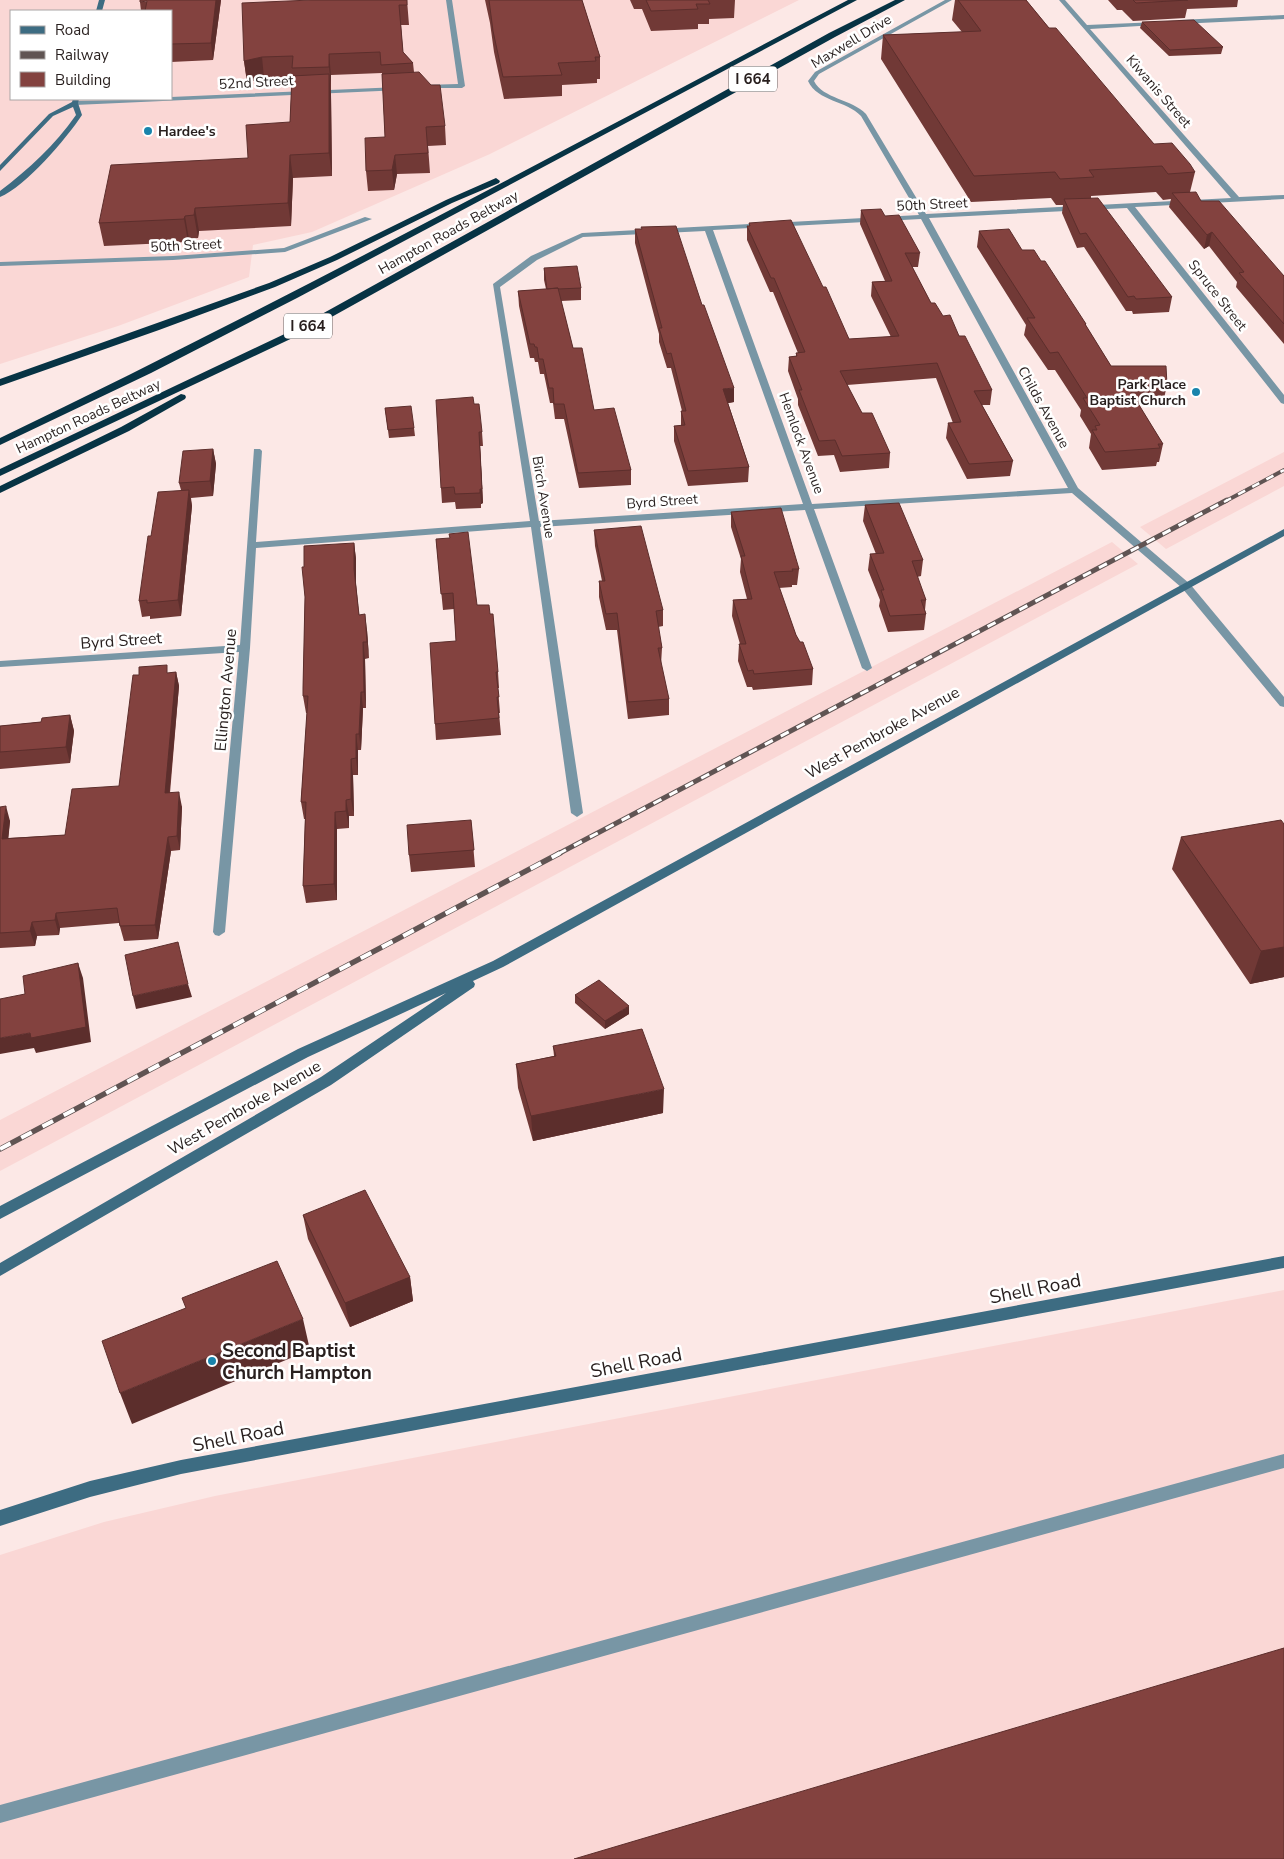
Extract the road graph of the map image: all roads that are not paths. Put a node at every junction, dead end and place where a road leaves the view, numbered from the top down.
1 (449, 0) edge
2 (853, 0) edge
3 (901, 0) edge
4 (949, 0) edge
5 (1062, 0) edge
6 (1284, 17) edge
7 (1175, 22) edge
8 (1166, 23) edge
9 (1086, 27) junction
10 (403, 88) edge
11 (413, 88) edge
12 (825, 94) joint
13 (172, 99) edge
14 (122, 100) edge
15 (75, 101) edge
16 (578, 147) junction
17 (0, 169) edge
18 (0, 195) edge
19 (1284, 197) edge
20 (1237, 200) junction
21 (1130, 206) junction
22 (924, 216) junction
23 (368, 220) dead end
24 (708, 228) junction
25 (582, 235) joint
26 (0, 264) edge
27 (297, 332) junction
28 (0, 383) edge
29 (1284, 401) edge
30 (0, 442) edge
31 (257, 451) dead end
32 (0, 473) edge
33 (0, 490) edge
34 (1074, 490) junction
35 (810, 506) junction
36 (535, 524) junction
37 (1284, 532) edge
38 (252, 545) junction
39 (1186, 586) junction
40 (245, 648) junction
41 (0, 664) edge
42 (867, 668) dead end
43 (1284, 704) edge
44 (577, 813) dead end
45 (219, 932) dead end
46 (498, 964) junction
47 (0, 1213) edge
48 (1284, 1262) edge
49 (0, 1270) edge
50 (1284, 1460) edge
51 (0, 1518) edge
52 (0, 1814) edge

1 - 11 street
2 - 16 highway, Hampton Roads Beltway / I 664
3 - 27 highway, Hampton Roads Beltway / I 664
4 - 12 street, Maxwell Drive
5 - 9 street, Kiwanis Street
6 - 7 street
8 - 9 street
9 - 20 street, Kiwanis Street
10 - 13 street, 52nd Street
12 - 22 street, Childs Avenue
14 - 15 street, 52nd Street
15 - 17 main road
15 - 18 main road
16 - 28 highway
16 - 30 highway, Hampton Roads Beltway / I 664
19 - 20 street, 50th Street
20 - 21 street, 50th Street
21 - 22 street, 50th Street
21 - 29 street, Spruce Street
22 - 24 street, 50th Street
22 - 34 street, Childs Avenue
23 - 26 street, 50th Street
24 - 25 street, 50th Street
24 - 35 street, Hemlock Avenue
25 - 36 street, Birch Avenue
27 - 32 highway, Hampton Roads Beltway / I 664
27 - 33 highway
31 - 38 street, Ellington Avenue
34 - 35 street, Byrd Street
34 - 39 street, Childs Avenue
35 - 36 street, Byrd Street
35 - 42 street, Hemlock Avenue
36 - 38 street, Byrd Street
36 - 44 street, Birch Avenue
37 - 39 main road, West Pembroke Avenue
38 - 40 street, Ellington Avenue
39 - 43 street, Childs Avenue
39 - 46 main road, West Pembroke Avenue
40 - 41 street, Byrd Street
40 - 45 street, Ellington Avenue
46 - 47 main road, West Pembroke Avenue
46 - 49 main road, West Pembroke Avenue
48 - 51 main road, Shell Road
50 - 52 street

